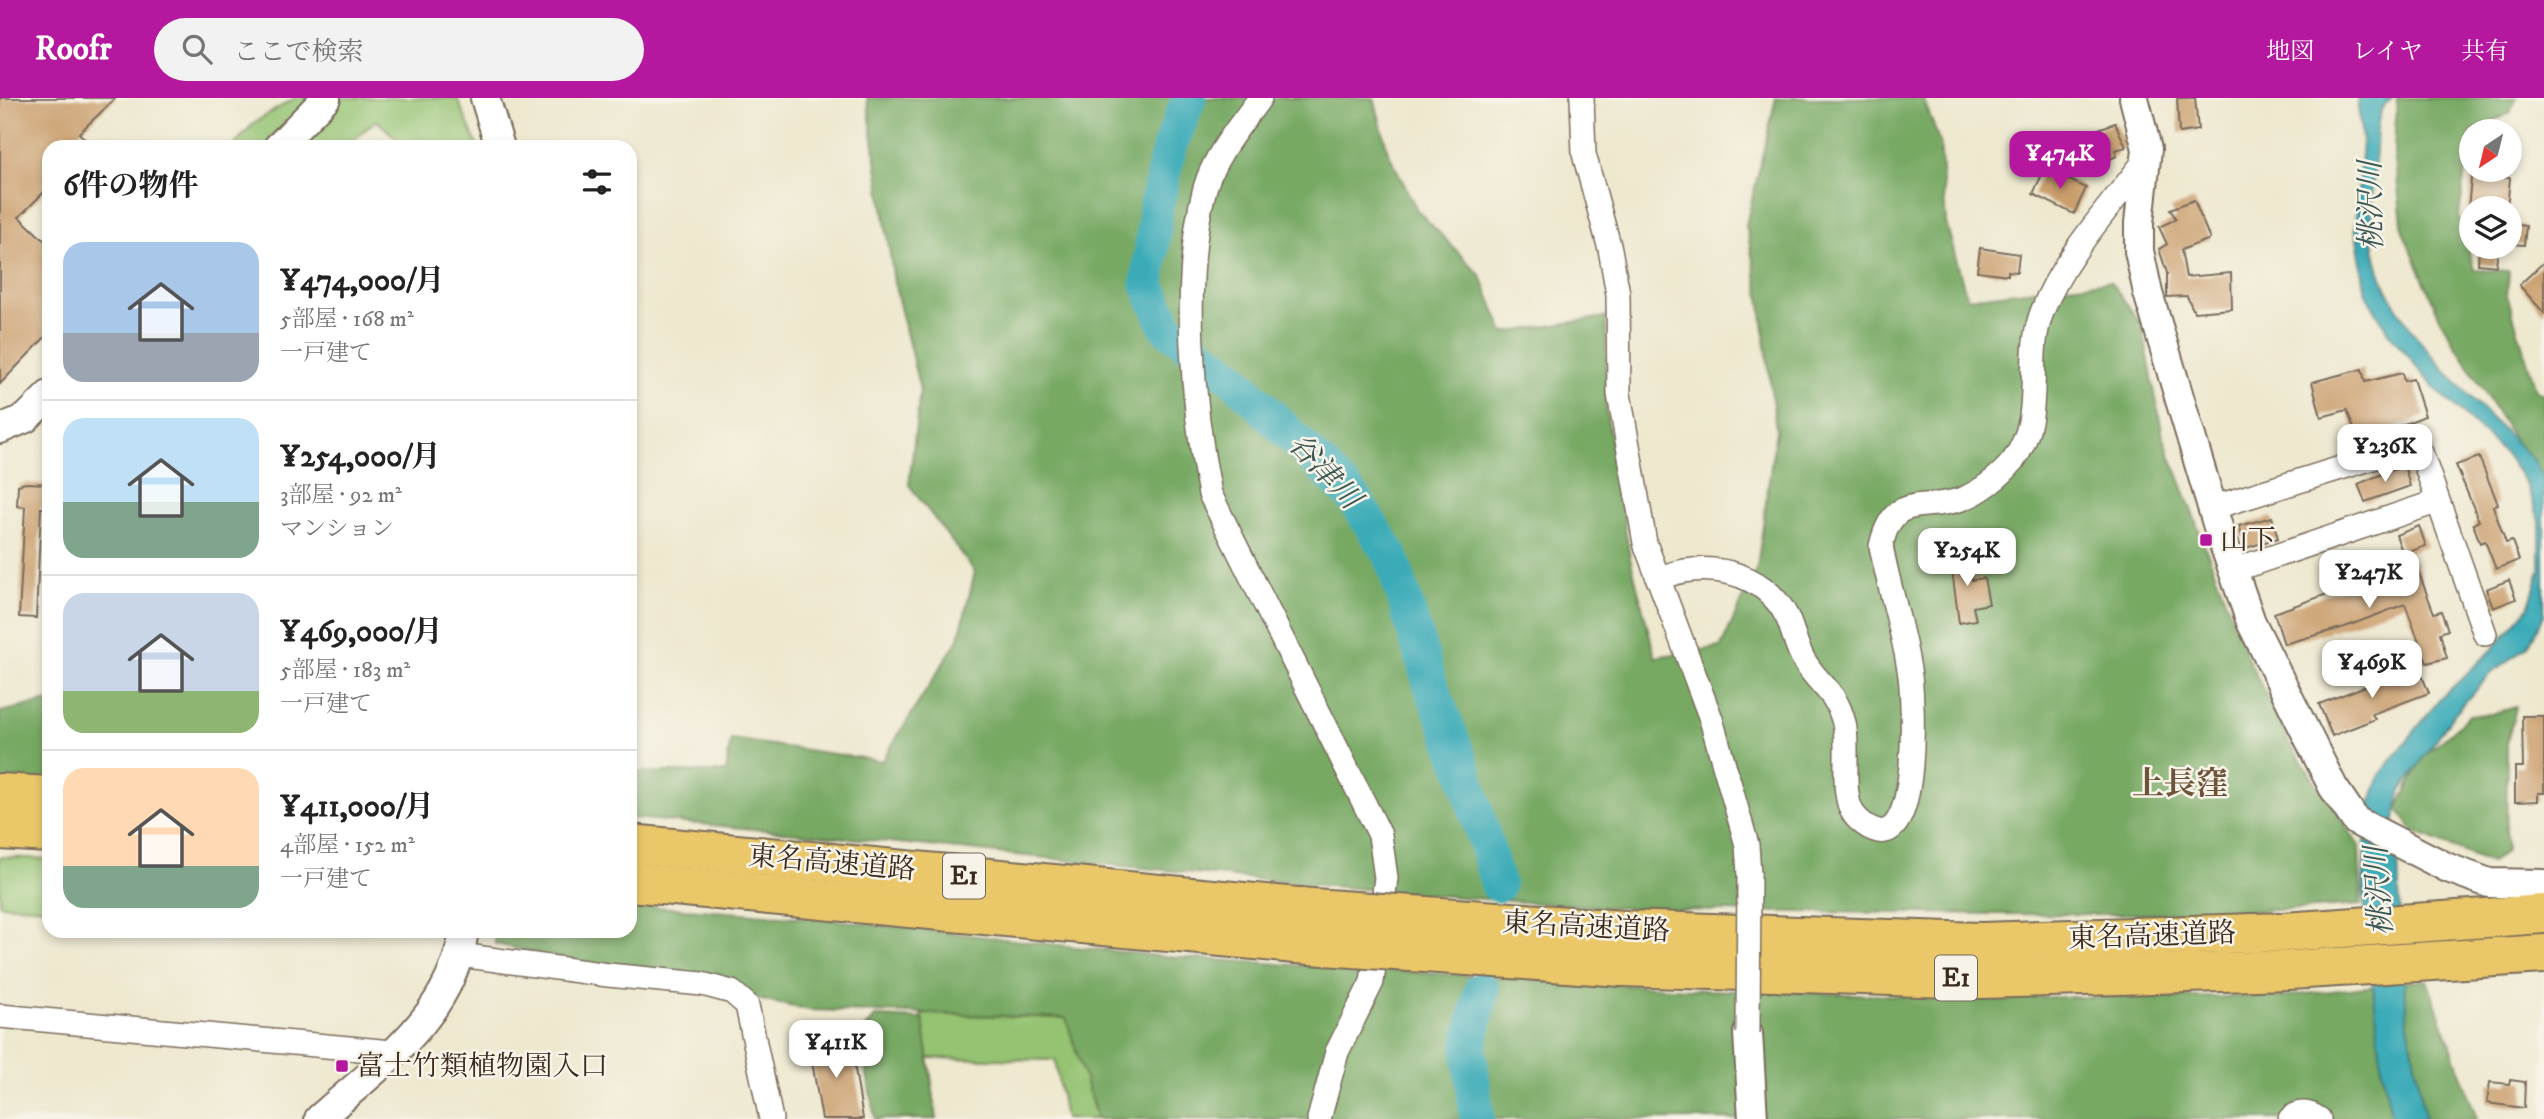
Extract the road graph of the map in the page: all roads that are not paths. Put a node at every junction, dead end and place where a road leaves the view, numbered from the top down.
1 (326, 98) edge
2 (485, 98) edge
3 (1260, 98) edge
4 (1582, 98) edge
5 (2134, 98) edge
6 (285, 140) edge
7 (498, 140) edge
8 (2143, 163) junction
9 (42, 401) edge
10 (0, 429) edge
11 (2437, 502) junction
12 (2212, 508) junction
13 (2234, 570) junction
14 (1658, 579) junction
15 (2485, 634) dead end
16 (0, 793) edge
17 (42, 796) edge
18 (0, 830) edge
19 (42, 833) edge
20 (637, 845) edge
21 (637, 881) edge
22 (2544, 884) edge
23 (2544, 914) edge
24 (1297, 925) junction
25 (462, 943) edge
26 (1623, 948) junction
27 (2544, 954) edge
28 (0, 1016) edge
29 (1748, 1033) joint
30 (393, 1052) junction
31 (319, 1119) edge
32 (771, 1119) edge
33 (1319, 1119) edge
34 (1753, 1119) edge
35 (2290, 1119) edge
36 (2319, 1119) edge

1 - 6 street
2 - 7 street
3 - 33 street
4 - 14 street
5 - 8 street
8 - 12 street
8 - 14 street
9 - 10 street
11 - 12 street
11 - 13 street
11 - 15 street
12 - 13 street
13 - 22 street
14 - 29 street, bridge
16 - 17 highway
18 - 19 highway
20 - 24 highway, 東名高速道路 / E1
21 - 24 highway, 東名高速道路 / E1
23 - 26 highway, 東名高速道路 / E1
24 - 26 highway, 東名高速道路 / E1, bridge
25 - 30 street
25 - 32 street
26 - 27 highway, 東名高速道路 / E1
28 - 30 street
29 - 34 street
30 - 31 street
35 - 36 street

